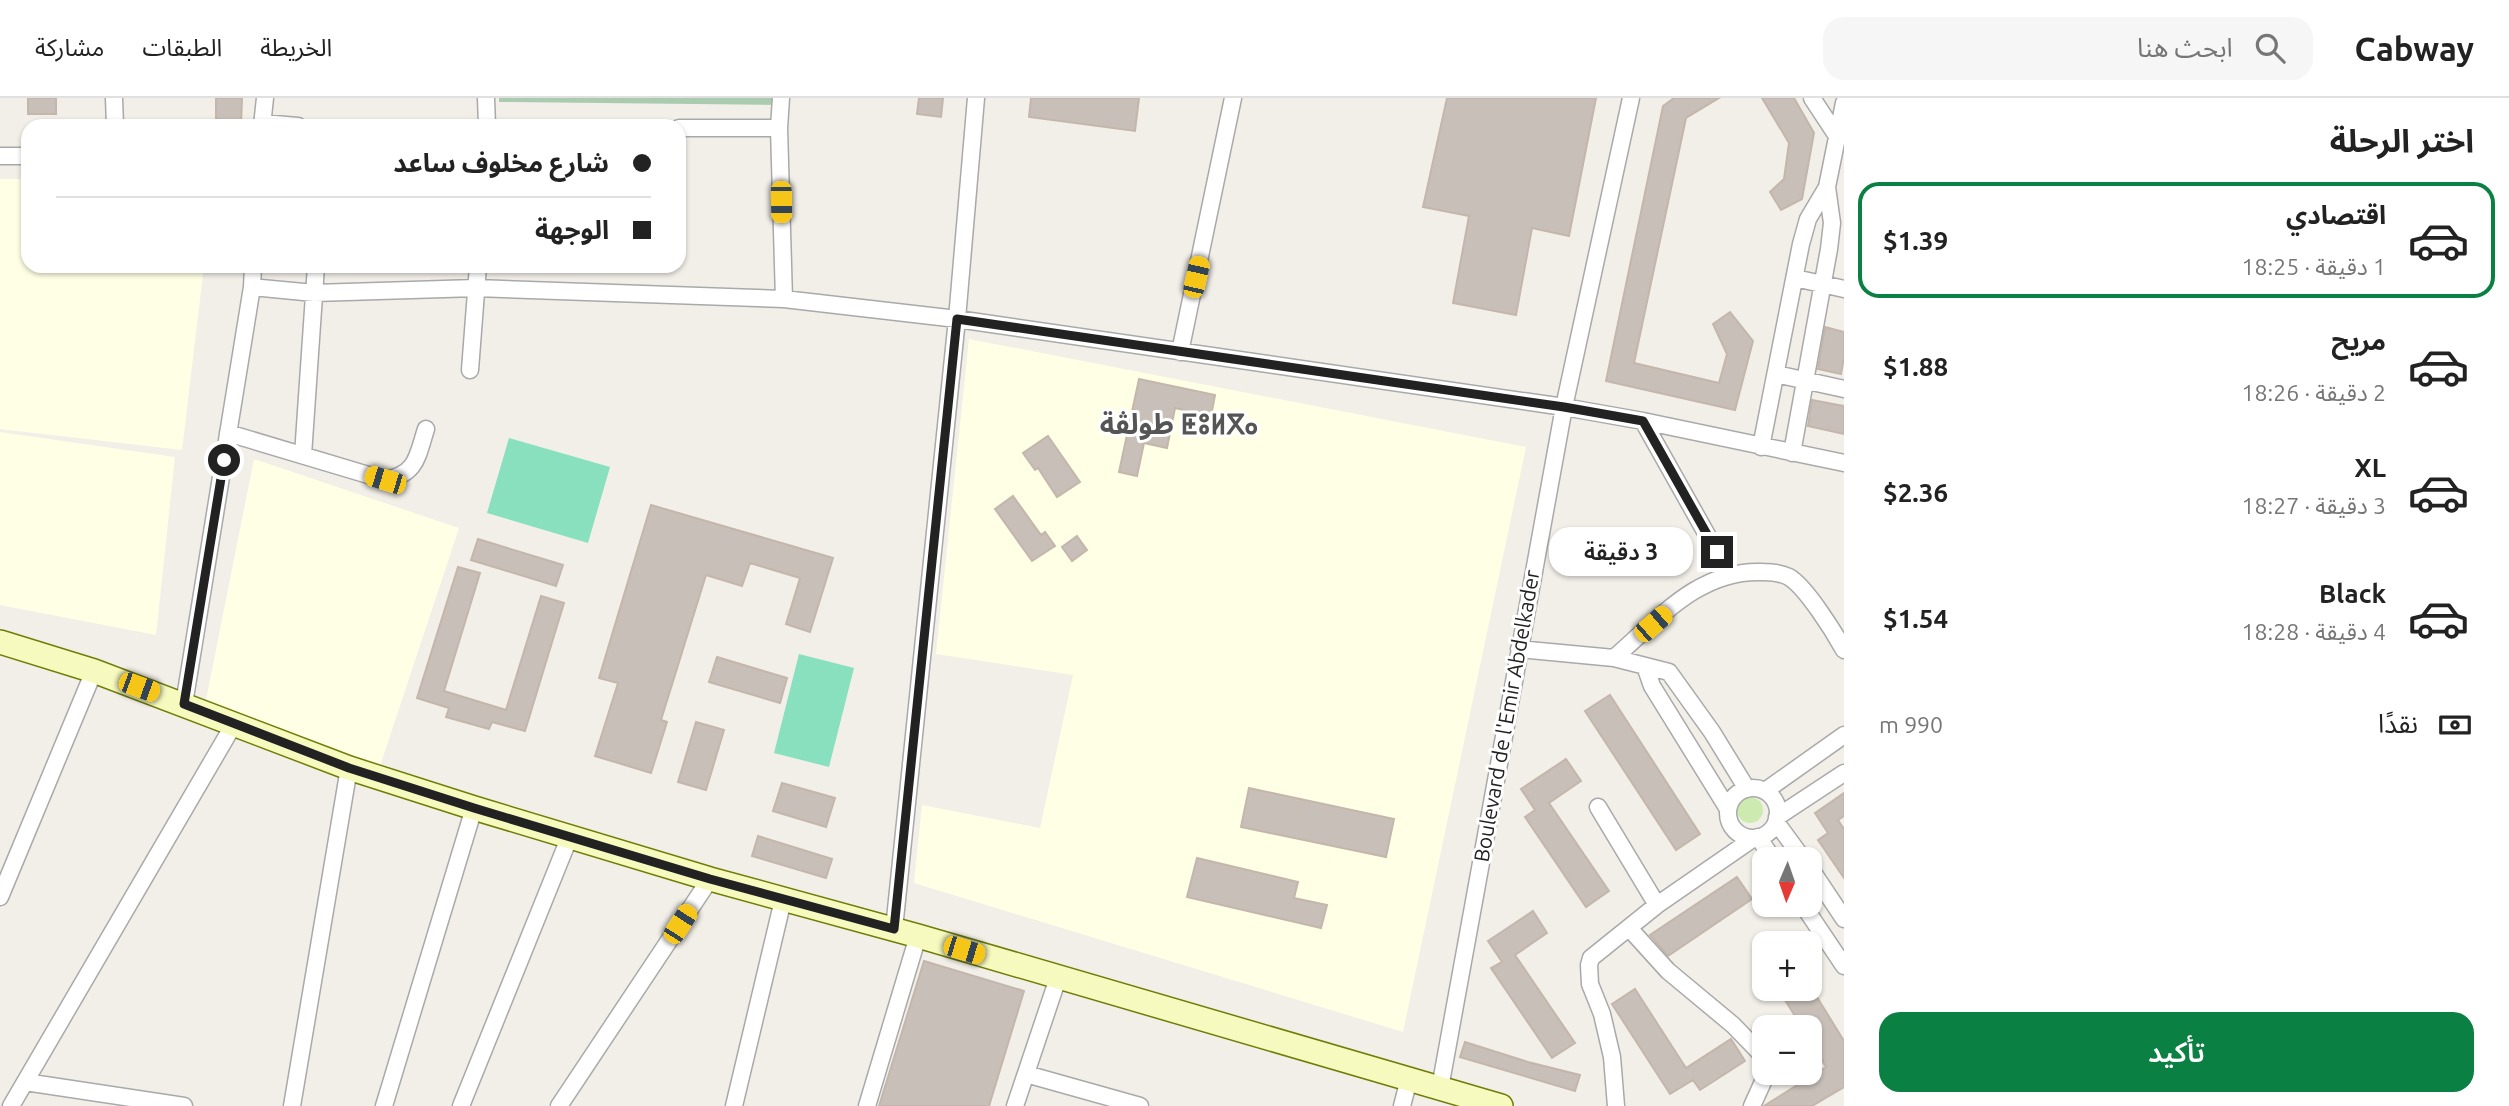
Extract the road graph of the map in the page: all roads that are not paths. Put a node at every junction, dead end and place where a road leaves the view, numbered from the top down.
1 (114, 98) edge
2 (265, 98) edge
3 (486, 98) edge
4 (781, 98) edge
5 (976, 98) edge
6 (1233, 98) edge
7 (1631, 98) edge
8 (1812, 98) edge
9 (1844, 103) edge
10 (115, 119) edge
11 (263, 119) edge
12 (487, 119) edge
13 (686, 128) edge
14 (779, 128) junction
15 (1837, 136) junction
16 (0, 156) edge
17 (21, 156) edge
18 (1827, 187) junction
19 (253, 273) edge
20 (315, 273) edge
21 (477, 273) edge
22 (1795, 278) junction
23 (1824, 285) junction
24 (252, 287) junction
25 (476, 288) junction
26 (1844, 289) edge
27 (314, 293) junction
28 (784, 299) junction
29 (957, 319) junction
30 (1180, 352) junction
31 (470, 370) dead end
32 (1776, 374) junction
33 (1805, 381) junction
34 (1844, 389) edge
35 (1564, 407) junction
36 (1643, 421) junction
37 (426, 429) dead end
38 (228, 433) junction
39 (1761, 447) junction
40 (1792, 453) junction
41 (303, 455) junction
42 (1844, 463) edge
43 (1729, 573) junction
44 (0, 644) edge
45 (1519, 649) junction
46 (1844, 650) edge
47 (1614, 658) junction
48 (1645, 666) junction
49 (94, 671) junction
50 (1669, 672) junction
51 (1652, 686) junction
52 (184, 704) junction
53 (234, 724) junction
54 (1844, 735) edge
55 (349, 768) junction
56 (1844, 773) edge
57 (1747, 789) junction
58 (1765, 791) junction
59 (1598, 807) dead end
60 (474, 808) junction
61 (1728, 809) junction
62 (1776, 820) junction
63 (570, 836) junction
64 (1756, 837) junction
65 (1764, 847) edge
66 (1795, 847) edge
67 (710, 879) junction
68 (1822, 886) edge
69 (0, 897) edge
70 (783, 900) junction
71 (1657, 905) junction
72 (1811, 917) edge
73 (1844, 919) edge
74 (1629, 928) junction
75 (894, 929) junction
76 (918, 936) junction
77 (1844, 966) edge
78 (1058, 978) junction
79 (1752, 1045) edge
80 (1026, 1074) junction
81 (1409, 1079) junction
82 (25, 1082) junction
83 (1762, 1085) edge
84 (1440, 1088) junction
85 (157, 1104) edge
86 (11, 1106) edge
87 (184, 1106) edge
88 (292, 1106) edge
89 (384, 1106) edge
90 (461, 1106) edge
91 (559, 1106) edge
92 (734, 1106) edge
93 (867, 1106) edge
94 (1015, 1106) edge
95 (1140, 1106) edge
96 (1402, 1106) edge
97 (1501, 1106) edge
98 (1616, 1106) edge
99 (1752, 1106) edge

1 - 10 street
2 - 11 street
3 - 12 street
4 - 14 street
5 - 29 street
6 - 30 street
7 - 35 street, Boulevard de l'Emir Abdelkader
8 - 15 street
9 - 15 street
13 - 14 street
14 - 28 street
15 - 18 street
16 - 17 street
18 - 22 street
18 - 23 street
19 - 24 street
20 - 27 street
21 - 25 street
22 - 23 street
22 - 32 street
23 - 26 street
23 - 33 street
24 - 27 street
24 - 38 street
25 - 27 street
25 - 28 street
25 - 31 street
27 - 41 street
28 - 29 street
29 - 30 street
29 - 75 street
30 - 35 street
32 - 33 street
32 - 39 street
33 - 34 street
33 - 40 street
35 - 36 street
35 - 45 street, Boulevard de l'Emir Abdelkader
36 - 39 street
36 - 43 street
37 - 41 street
38 - 41 street
38 - 52 street
39 - 40 street
40 - 42 street
43 - 46 street
43 - 47 street
44 - 49 street
45 - 47 street
45 - 84 street, Boulevard de l'Emir Abdelkader
47 - 48 street
48 - 50 street
48 - 51 street
49 - 52 street
49 - 69 street
50 - 51 street
50 - 57 street
51 - 61 street
52 - 53 street
53 - 55 street
53 - 82 street
54 - 58 street
55 - 60 street
55 - 88 street
56 - 62 street
57 - 58 street
57 - 61 street
58 - 62 street
59 - 71 street
60 - 63 street
60 - 89 street
61 - 64 street
62 - 64 street
62 - 66 street
63 - 67 street
63 - 90 street
64 - 65 street
64 - 71 street
67 - 70 street
67 - 91 street
68 - 73 street
70 - 75 street
70 - 92 street
71 - 74 street
72 - 77 street
74 - 79 street
74 - 98 street
75 - 76 street
76 - 78 street
76 - 93 street
78 - 80 street
78 - 81 street
80 - 94 street
80 - 95 street
81 - 84 street
81 - 96 street
82 - 85 street
82 - 86 street
83 - 99 street
84 - 97 street
85 - 87 street

